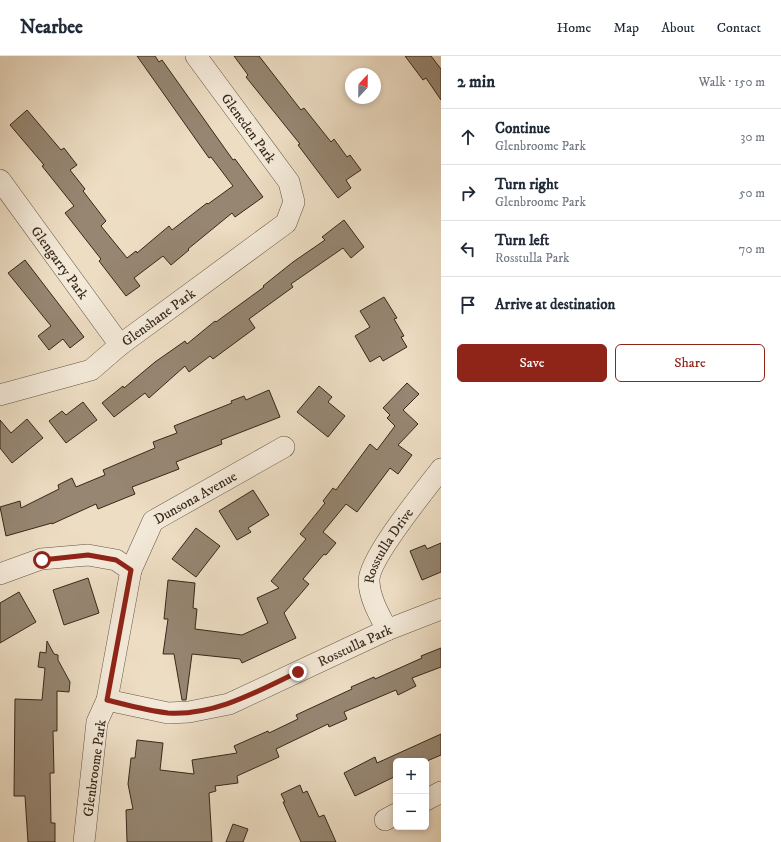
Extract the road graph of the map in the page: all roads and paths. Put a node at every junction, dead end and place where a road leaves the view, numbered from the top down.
1 (196, 56) edge
2 (0, 180) edge
3 (294, 202) joint
4 (120, 345) junction
5 (0, 395) edge
6 (284, 447) dead end
7 (441, 469) edge
8 (131, 570) junction
9 (0, 574) edge
10 (441, 609) edge
11 (387, 630) junction
12 (107, 700) junction
13 (441, 792) edge
14 (429, 798) edge
15 (84, 842) edge

1 - 3 street, Gleneden Park
2 - 4 street, Glengarry Park
3 - 4 street, Glenshane Park
4 - 5 street, Glenshane Park
6 - 8 street, Dunsona Avenue
7 - 11 street, Rosstulla Drive
8 - 9 street
8 - 12 street, Glenbroome Park
10 - 11 street, Rosstulla Park
11 - 12 street, Rosstulla Park
12 - 15 street, Glenbroome Park
13 - 14 street

